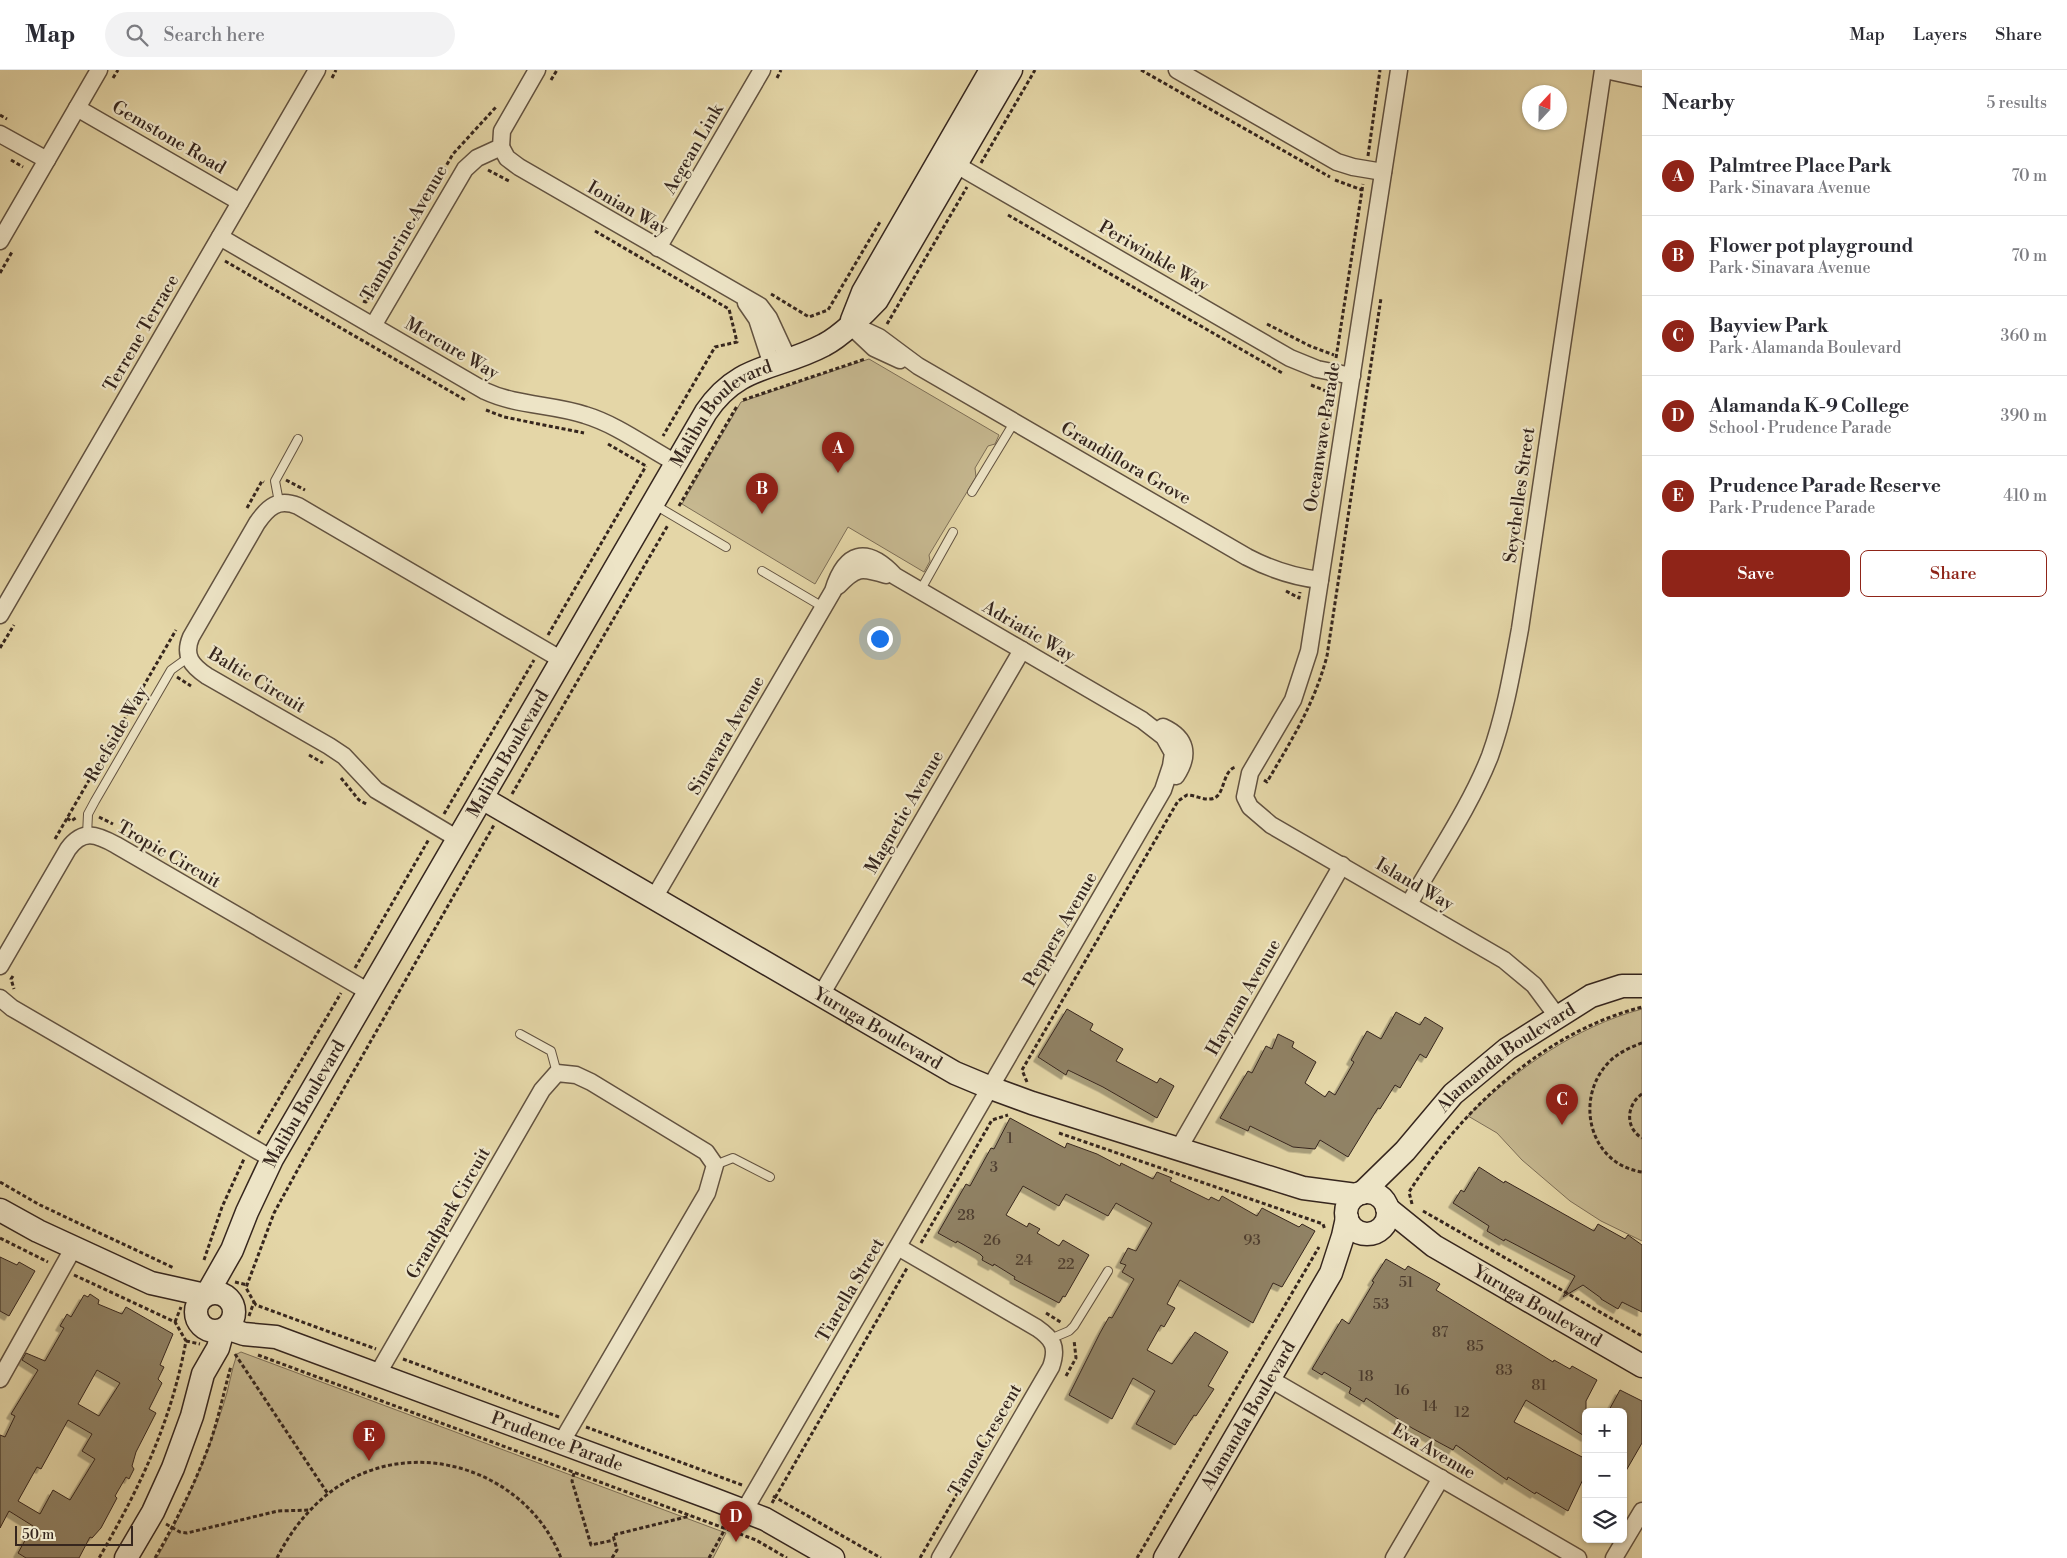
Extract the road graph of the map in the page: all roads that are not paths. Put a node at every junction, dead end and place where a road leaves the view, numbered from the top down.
1 (99, 70) edge
2 (317, 70) edge
3 (537, 70) edge
4 (762, 70) edge
5 (990, 70) edge
6 (1011, 70) edge
7 (1177, 70) edge
8 (1399, 70) edge
9 (1604, 70) edge
10 (1642, 78) edge
11 (77, 108) junction
12 (0, 134) edge
13 (501, 147) junction
14 (47, 160) junction
15 (957, 165) junction
16 (1382, 172) junction
17 (240, 202) junction
18 (220, 237) junction
19 (0, 241) edge
20 (658, 248) junction
21 (851, 324) junction
22 (373, 326) junction
23 (780, 362) junction
24 (918, 366) junction
25 (1352, 376) junction
26 (1015, 422) junction
27 (298, 439) dead end
28 (676, 464) junction
29 (972, 492) dead end
30 (280, 502) junction
31 (652, 504) junction
32 (953, 532) dead end
33 (726, 547) dead end
34 (859, 563) joint
35 (762, 572) dead end
36 (1320, 580) junction
37 (920, 590) junction
38 (823, 607) junction
39 (0, 615) edge
40 (1022, 650) junction
41 (189, 657) junction
42 (562, 660) junction
43 (1179, 751) joint
44 (1245, 796) joint
45 (482, 798) junction
46 (87, 835) junction
47 (458, 838) junction
48 (1342, 865) junction
49 (654, 898) junction
50 (1408, 904) junction
51 (0, 966) edge
52 (1642, 971) edge
53 (1632, 986) edge
54 (369, 992) junction
55 (821, 995) junction
56 (0, 998) edge
57 (1557, 1016) junction
58 (520, 1034) dead end
59 (556, 1073) junction
60 (990, 1088) junction
61 (1179, 1148) junction
62 (1405, 1151) junction
63 (272, 1159) junction
64 (715, 1165) junction
65 (770, 1177) dead end
66 (1303, 1188) junction
67 (1359, 1194) junction
68 (1386, 1206) junction
69 (0, 1210) edge
70 (1347, 1217) junction
71 (1374, 1232) junction
72 (1434, 1246) junction
73 (74, 1247) junction
74 (898, 1247) junction
75 (232, 1250) junction
76 (1108, 1271) dead end
77 (1331, 1274) junction
78 (151, 1283) junction
79 (206, 1294) junction
80 (234, 1306) junction
81 (214, 1337) junction
82 (276, 1338) junction
83 (1050, 1339) junction
84 (1642, 1366) edge
85 (377, 1374) junction
86 (0, 1379) edge
87 (1270, 1379) junction
88 (561, 1443) junction
89 (1441, 1478) junction
90 (744, 1511) junction
91 (1642, 1511) edge
92 (126, 1558) edge
93 (833, 1558) edge
94 (940, 1558) edge
95 (1165, 1558) edge
96 (1394, 1558) edge
97 (1578, 1558) edge
98 (1614, 1558) edge

1 - 11 street
2 - 17 street, Terrene Terrace
3 - 13 street
4 - 20 street, Aegean Link
5 - 15 street
6 - 15 street
7 - 16 street
8 - 16 street, Oceanwave Parade
9 - 10 street
9 - 50 street, Seychelles Street
11 - 14 street
11 - 17 street, Gemstone Road
12 - 14 street
13 - 20 street, Ionian Way
13 - 22 street, Tamborine Avenue
14 - 19 street
15 - 21 street
15 - 25 street, Periwinkle Way
16 - 25 street, Oceanwave Parade
17 - 18 street, Terrene Terrace
18 - 22 street, Mercure Way
18 - 39 street, Terrene Terrace
20 - 23 street, Ionian Way
21 - 23 street, Malibu Boulevard
21 - 24 street, Grandiflora Grove
21 - 24 street, Grandiflora Grove
22 - 28 street, Mercure Way
23 - 28 street, Malibu Boulevard
24 - 26 street, Grandiflora Grove
25 - 36 street, Oceanwave Parade
26 - 29 lane
26 - 36 street, Grandiflora Grove
27 - 30 lane
28 - 31 street, Malibu Boulevard
30 - 41 street, Baltic Circuit
30 - 42 street
31 - 33 lane
31 - 42 street, Malibu Boulevard
32 - 37 lane
34 - 37 street, Adriatic Way
34 - 38 street, Sinavara Avenue
35 - 38 lane
36 - 44 street, Oceanwave Parade
37 - 40 street, Adriatic Way
38 - 49 street, Sinavara Avenue
40 - 43 street, Adriatic Way
40 - 55 street, Magnetic Avenue
41 - 46 lane, Reefside Way
41 - 47 street, Baltic Circuit
42 - 45 street, Malibu Boulevard
43 - 60 street, Peppers Avenue
44 - 48 street, Island Way
45 - 47 street, Malibu Boulevard
45 - 49 street, Yuruga Boulevard
46 - 51 street
46 - 54 street, Tropic Circuit
47 - 54 street, Malibu Boulevard
48 - 50 street, Island Way
48 - 61 street, Hayman Avenue
49 - 55 street, Yuruga Boulevard
50 - 57 street, Island Way
52 - 53 street, Alamanda Boulevard
53 - 57 street, Alamanda Boulevard
54 - 63 street, Malibu Boulevard
55 - 60 street, Yuruga Boulevard
56 - 63 street
57 - 62 street, Alamanda Boulevard
58 - 59 lane
59 - 64 street
59 - 85 street, Grandpark Circuit
60 - 61 street, Yuruga Boulevard
60 - 74 street, Tiarella Street
61 - 66 street, Yuruga Boulevard
62 - 67 street, Alamanda Boulevard
62 - 68 street, Alamanda Boulevard
63 - 75 street, Malibu Boulevard
64 - 65 lane
64 - 88 street
66 - 67 street, Yuruga Boulevard
66 - 70 street, Yuruga Boulevard
67 - 68 street
67 - 70 street
68 - 71 street
68 - 72 street, Yuruga Boulevard
69 - 73 street, Prudence Parade
70 - 71 street
70 - 77 street, Alamanda Boulevard
71 - 72 street, Yuruga Boulevard
71 - 77 street, Alamanda Boulevard
72 - 84 street, Yuruga Boulevard
73 - 78 street, Prudence Parade
73 - 86 street
74 - 83 street
74 - 90 street, Tiarella Street
75 - 79 street, Malibu Boulevard
75 - 80 street, Malibu Boulevard
76 - 83 lane
77 - 87 street, Alamanda Boulevard
78 - 79 street, Prudence Parade
78 - 81 street, Prudence Parade
79 - 80 street, Prudence Parade
79 - 81 street, Malibu Boulevard
80 - 81 street
80 - 82 street, Prudence Parade
81 - 82 street, Prudence Parade
81 - 92 street
82 - 85 street, Prudence Parade
83 - 94 street, Tanoa Crescent
85 - 88 street, Prudence Parade
87 - 89 street, Eva Avenue
87 - 95 street, Alamanda Boulevard
88 - 90 street, Prudence Parade
89 - 96 street
89 - 97 street, Eva Avenue
90 - 93 street, Prudence Parade
91 - 98 street

